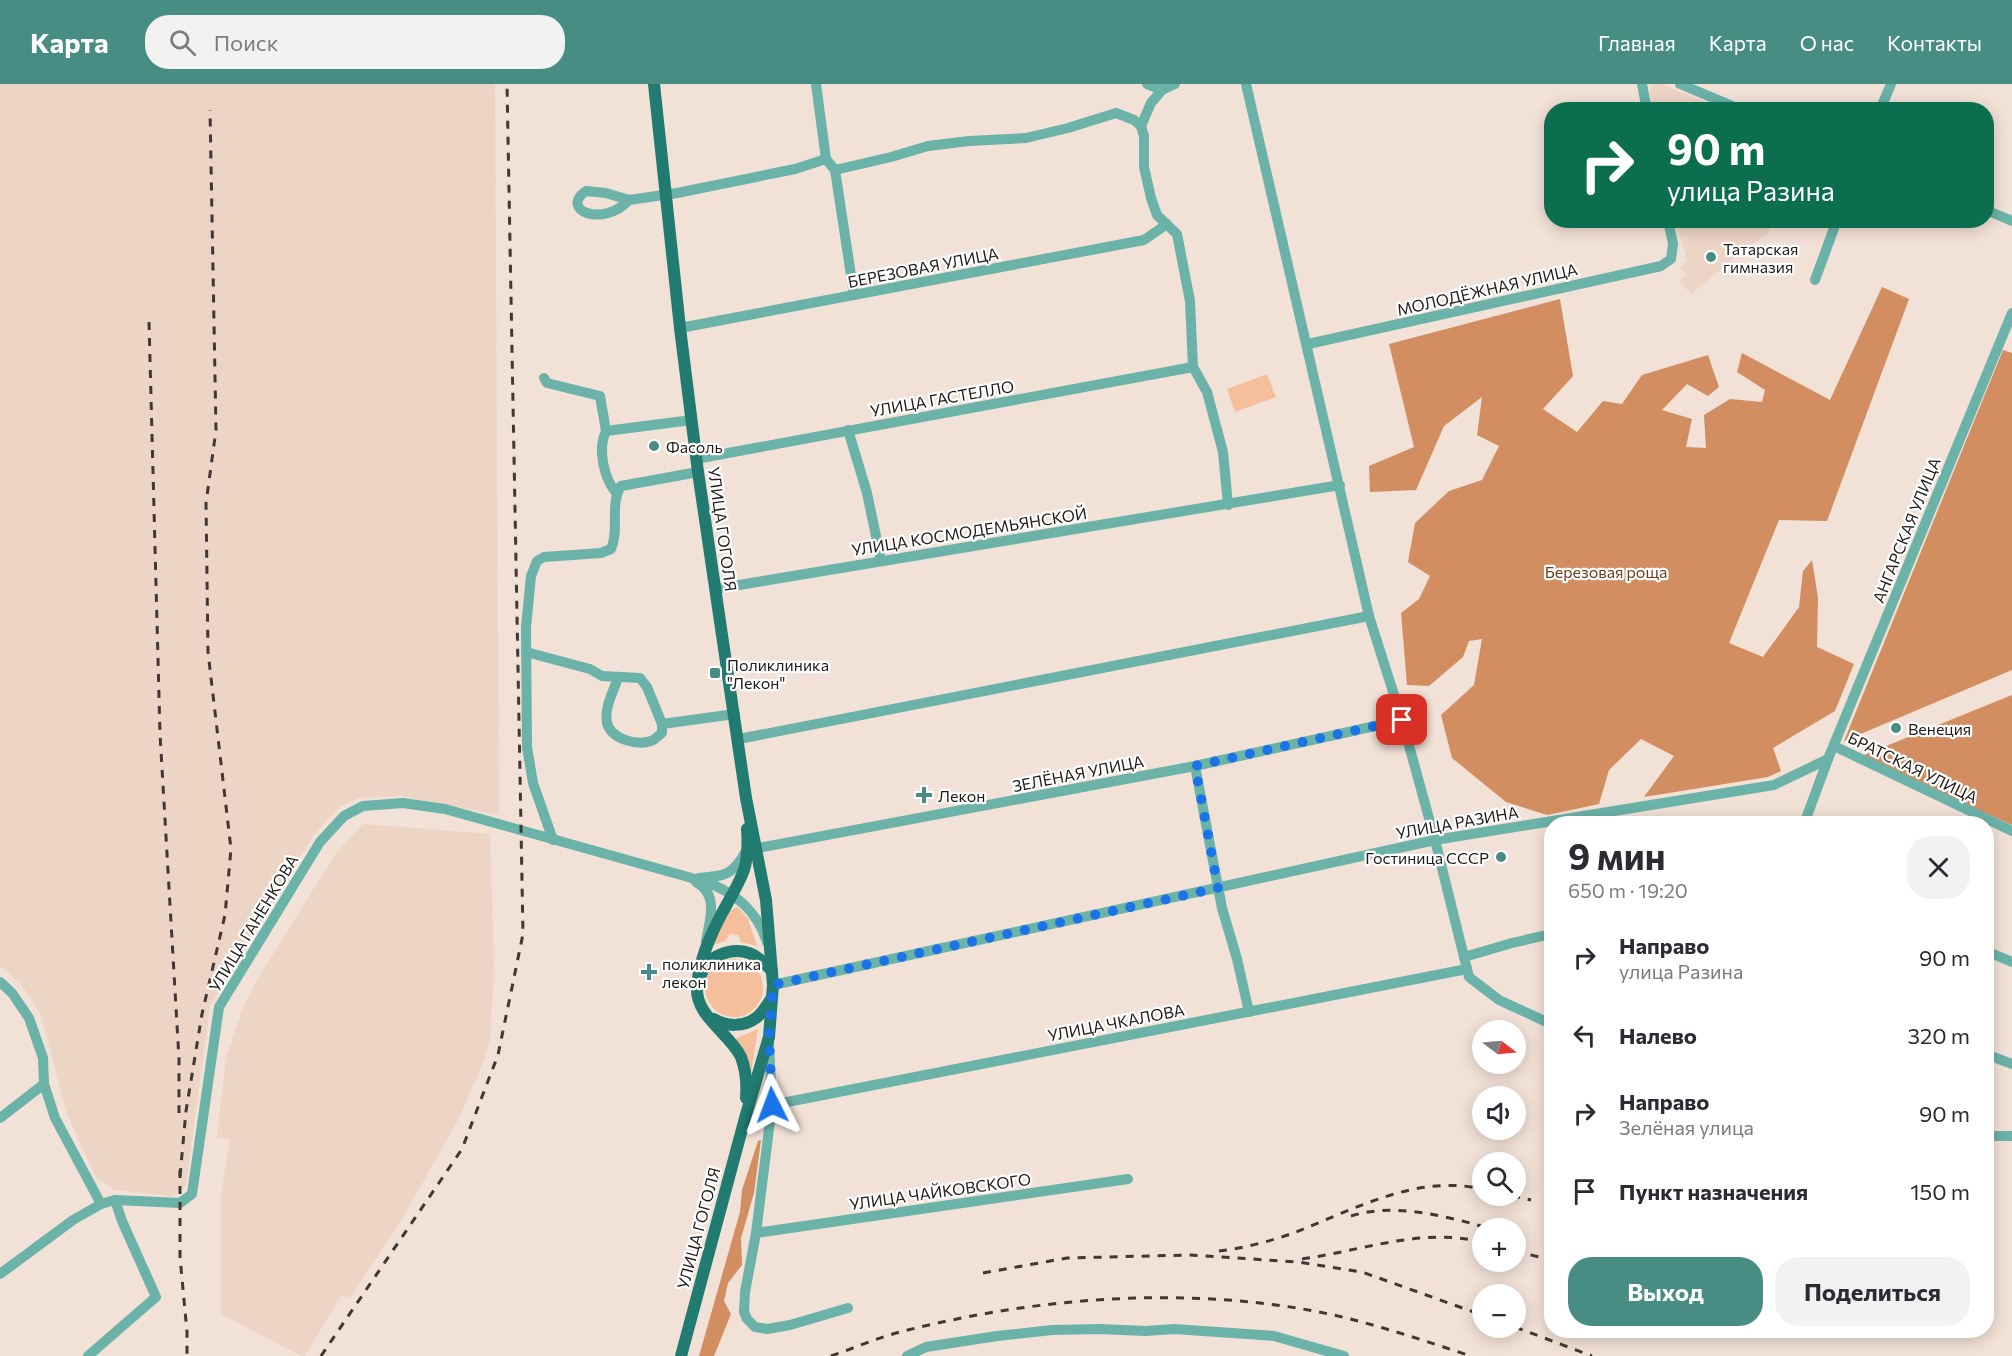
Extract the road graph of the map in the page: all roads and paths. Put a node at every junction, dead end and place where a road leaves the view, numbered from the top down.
1 (654, 84) edge
2 (816, 84) edge
3 (1147, 84) edge
4 (1175, 84) edge
5 (1246, 84) edge
6 (1642, 84) edge
7 (1680, 84) edge
8 (1891, 84) edge
9 (1161, 90) junction
10 (1645, 102) edge
11 (1723, 102) edge
12 (1883, 102) edge
13 (1141, 126) junction
14 (826, 159) junction
15 (835, 170) junction
16 (666, 195) junction
17 (629, 200) dead end
18 (1994, 213) edge
19 (2012, 221) edge
20 (1167, 224) junction
21 (1669, 228) edge
22 (1834, 228) edge
23 (1815, 280) dead end
24 (854, 296) junction
25 (2012, 313) edge
26 (680, 328) junction
27 (1308, 344) junction
28 (1193, 367) junction
29 (544, 378) dead end
30 (692, 420) junction
31 (606, 430) junction
32 (848, 430) junction
33 (696, 459) junction
34 (698, 472) junction
35 (1340, 485) junction
36 (616, 494) junction
37 (1228, 505) junction
38 (881, 560) junction
39 (714, 589) junction
40 (1369, 616) junction
41 (526, 652) junction
42 (618, 678) junction
43 (735, 714) junction
44 (1402, 720) junction
45 (662, 724) junction
46 (739, 739) junction
47 (1834, 746) junction
48 (1828, 759) junction
49 (1195, 766) junction
50 (1583, 816) edge
51 (1807, 816) edge
52 (1981, 816) edge
53 (1544, 822) edge
54 (1994, 822) edge
55 (2012, 831) edge
56 (553, 840) junction
57 (1435, 840) junction
58 (753, 848) junction
59 (688, 878) junction
60 (1218, 888) junction
61 (733, 895) junction
62 (1544, 936) edge
63 (770, 954) junction
64 (1994, 954) edge
65 (1464, 957) junction
66 (2012, 962) edge
67 (699, 968) junction
68 (1467, 969) junction
69 (771, 971) junction
70 (0, 982) edge
71 (773, 985) junction
72 (697, 991) junction
73 (772, 998) junction
74 (1249, 1012) junction
75 (706, 1013) junction
76 (1544, 1021) edge
77 (769, 1037) junction
78 (1994, 1057) edge
79 (2012, 1064) edge
80 (44, 1084) junction
81 (772, 1105) junction
82 (0, 1118) edge
83 (745, 1118) junction
84 (1994, 1136) edge
85 (2012, 1136) edge
86 (1128, 1179) dead end
87 (115, 1200) junction
88 (101, 1204) junction
89 (756, 1233) junction
90 (0, 1274) edge
91 (848, 1308) dead end
92 (682, 1351) edge
93 (88, 1356) edge
94 (908, 1356) edge
95 (1344, 1356) edge

1 - 16 main road, УЛИЦА ГОГОЛЯ
2 - 14 street
3 - 9 street
4 - 9 street
5 - 27 street
6 - 10 street
7 - 11 street
8 - 12 street
9 - 13 street
13 - 15 street
13 - 20 street
14 - 15 street
14 - 16 street
15 - 24 street
16 - 17 street
16 - 26 main road, УЛИЦА ГОГОЛЯ
18 - 19 street
20 - 24 street, БЕРЕЗОВАЯ УЛИЦА
20 - 28 street
21 - 27 street, МОЛОДЁЖНАЯ УЛИЦА
22 - 23 street
24 - 26 street, БЕРЕЗОВАЯ УЛИЦА
25 - 47 street, АНГАРСКАЯ УЛИЦА
26 - 30 main road, УЛИЦА ГОГОЛЯ
27 - 35 street
28 - 32 street, УЛИЦА ГАСТЕЛЛО
28 - 37 street
29 - 31 street
30 - 31 street
30 - 33 main road, УЛИЦА ГОГОЛЯ
31 - 36 street
32 - 33 street, УЛИЦА ГАСТЕЛЛО
32 - 38 street
33 - 34 main road, УЛИЦА ГОГОЛЯ
34 - 36 street
34 - 39 main road, УЛИЦА ГОГОЛЯ
35 - 37 street, УЛИЦА КОСМОДЕМЬЯНСКОЙ
35 - 40 street
36 - 41 street
37 - 38 street, УЛИЦА КОСМОДЕМЬЯНСКОЙ
38 - 39 street, УЛИЦА КОСМОДЕМЬЯНСКОЙ
39 - 43 main road, УЛИЦА ГОГОЛЯ
40 - 44 street
40 - 46 street
41 - 42 street
41 - 56 street
42 - 45 street
42 - 45 street
43 - 45 street
43 - 46 main road, УЛИЦА ГОГОЛЯ
44 - 49 street, ЗЕЛЁНАЯ УЛИЦА
44 - 57 street
46 - 58 main road, УЛИЦА ГОГОЛЯ
47 - 48 street, АНГАРСКАЯ УЛИЦА
47 - 52 street, БРАТСКАЯ УЛИЦА
48 - 50 street, УЛИЦА РАЗИНА
48 - 51 street, АНГАРСКАЯ УЛИЦА
49 - 58 street, ЗЕЛЁНАЯ УЛИЦА
49 - 60 street
53 - 57 street, УЛИЦА РАЗИНА
54 - 55 street, БРАТСКАЯ УЛИЦА
56 - 59 street, УЛИЦА ГАНЕНКОВА
56 - 87 street, УЛИЦА ГАНЕНКОВА
57 - 60 street, УЛИЦА РАЗИНА
57 - 65 street
58 - 59 street
58 - 61 main road
58 - 63 main road
59 - 61 street, УЛИЦА ГАНЕНКОВА
59 - 67 street
60 - 71 street, УЛИЦА РАЗИНА
60 - 74 street
61 - 63 street, УЛИЦА ГАНЕНКОВА
61 - 67 main road
62 - 65 street
63 - 69 main road
64 - 66 street
65 - 68 street
67 - 72 main road
68 - 74 street, УЛИЦА ЧКАЛОВА
68 - 76 street
69 - 71 main road
69 - 72 main road
70 - 80 street
71 - 73 main road
72 - 75 main road
73 - 75 main road
73 - 77 main road
74 - 81 street, УЛИЦА ЧКАЛОВА
75 - 83 main road
77 - 81 street
77 - 83 main road
78 - 79 street
80 - 82 street
80 - 88 street
81 - 89 street
83 - 92 main road, УЛИЦА ГОГОЛЯ
84 - 85 street
86 - 89 street, УЛИЦА ЧАЙКОВСКОГО
87 - 88 street, УЛИЦА ГАНЕНКОВА
87 - 93 street
88 - 90 street, УЛИЦА ГАНЕНКОВА
89 - 91 street
94 - 95 street

